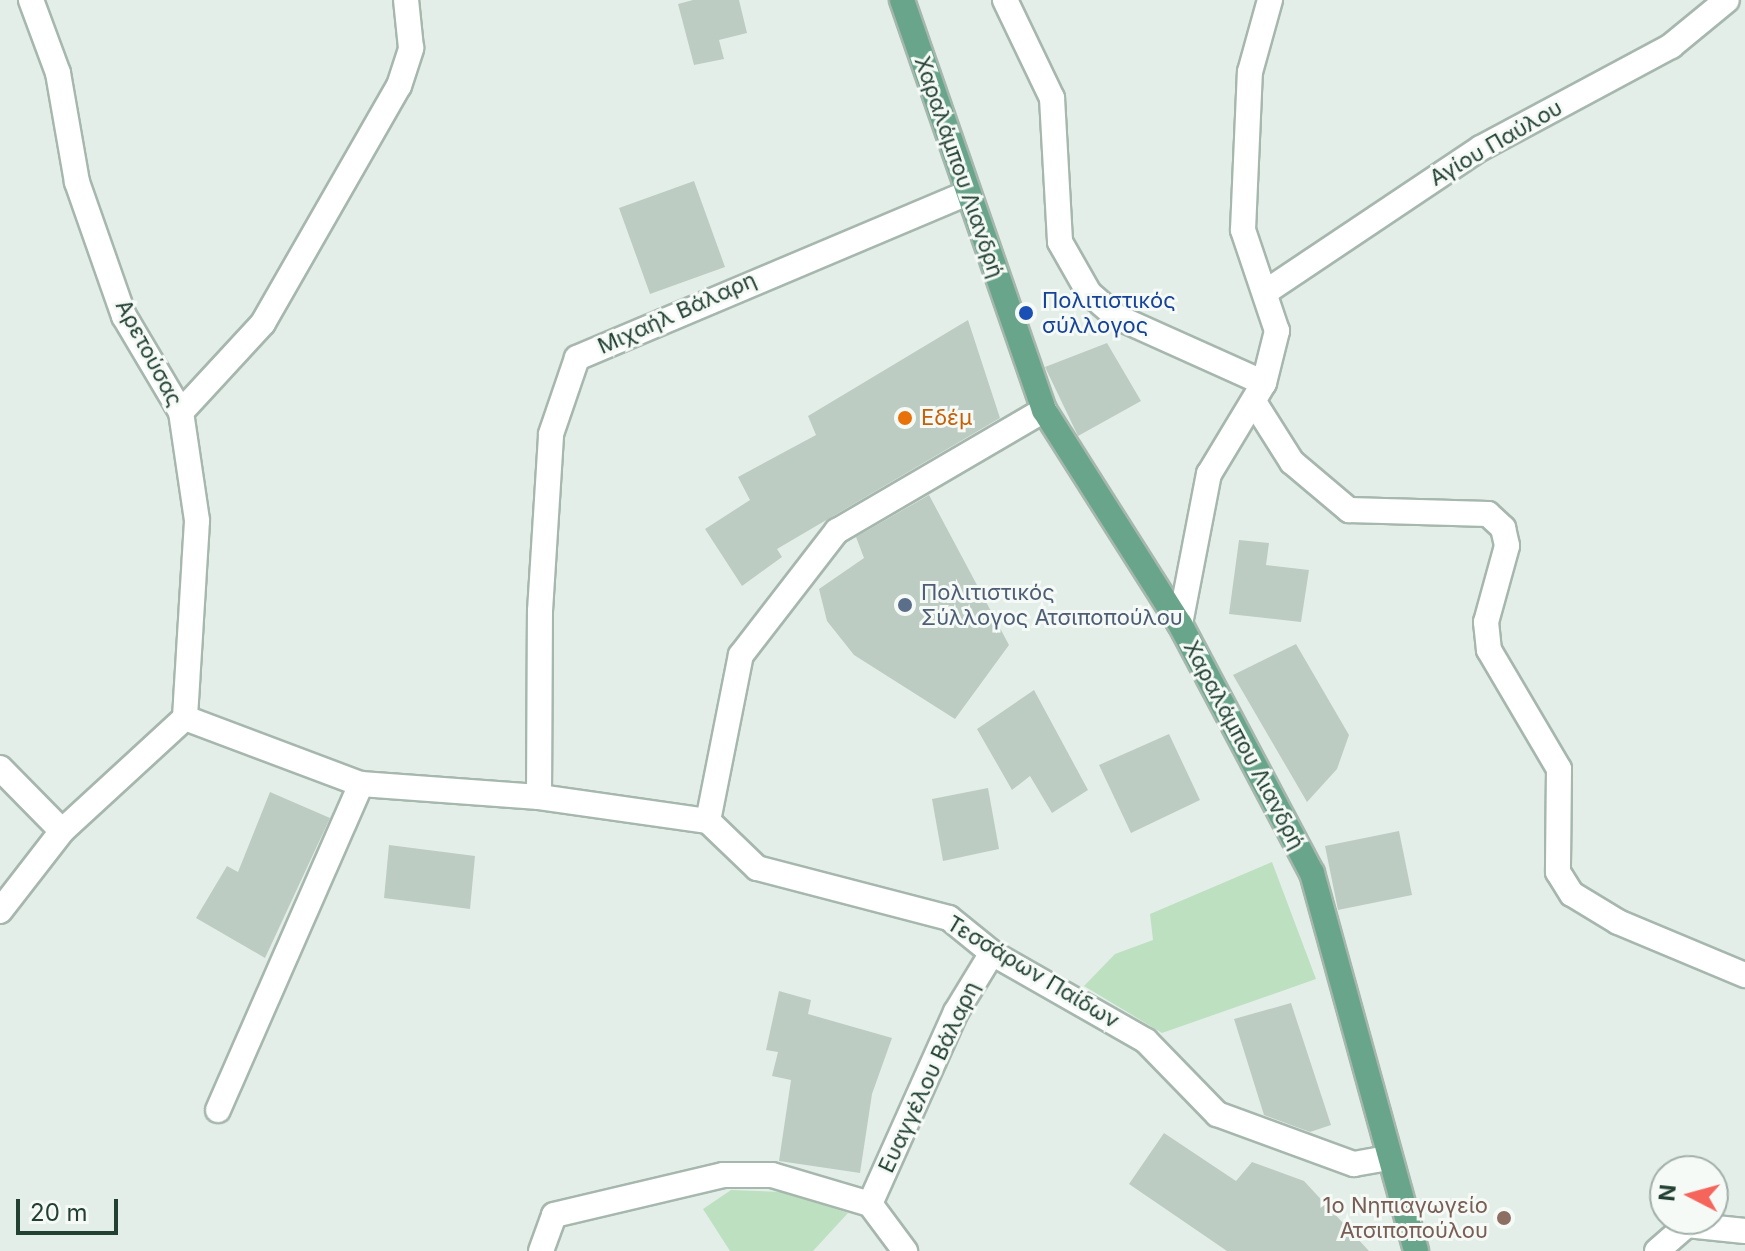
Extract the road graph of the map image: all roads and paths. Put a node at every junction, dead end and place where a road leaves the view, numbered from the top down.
1 (31, 0) edge
2 (406, 0) edge
3 (902, 0) edge
4 (1005, 0) edge
5 (1270, 0) edge
6 (1727, 0) edge
7 (965, 194) junction
8 (1267, 291) junction
9 (1259, 393) junction
10 (1044, 410) junction
11 (181, 412) junction
12 (1180, 624) junction
13 (185, 718) junction
14 (0, 768) edge
15 (361, 784) junction
16 (539, 797) junction
17 (708, 821) junction
18 (62, 831) junction
19 (0, 911) edge
20 (992, 953) junction
21 (1745, 975) edge
22 (218, 1110) dead end
23 (1388, 1158) junction
24 (870, 1204) junction
25 (1745, 1231) edge
26 (541, 1251) edge
27 (905, 1251) edge
28 (1416, 1251) edge
29 (1657, 1251) edge

1 - 11 street, Αρετούσας
2 - 11 street
3 - 7 main road, Χαραλάμπου Λιανδρή
4 - 9 street
5 - 8 street
6 - 8 street, Αγίου Παύλου
7 - 10 main road, Χαραλάμπου Λιανδρή
7 - 16 street, Μιχαήλ Βάλαρη
8 - 9 street
9 - 12 street
9 - 21 street
10 - 12 main road, Χαραλάμπου Λιανδρή
10 - 17 street
11 - 13 street, Αρετούσας
12 - 23 main road, Χαραλάμπου Λιανδρή
13 - 15 street
13 - 18 street
14 - 18 street
15 - 16 street
15 - 22 street
16 - 17 street
17 - 20 street, Τεσσάρων Παίδων
18 - 19 street
20 - 23 street, Τεσσάρων Παίδων
20 - 24 street, Ευαγγέλου Βάλαρη
23 - 28 main road, Χαραλάμπου Λιανδρή
24 - 26 street
24 - 27 street
25 - 29 street

